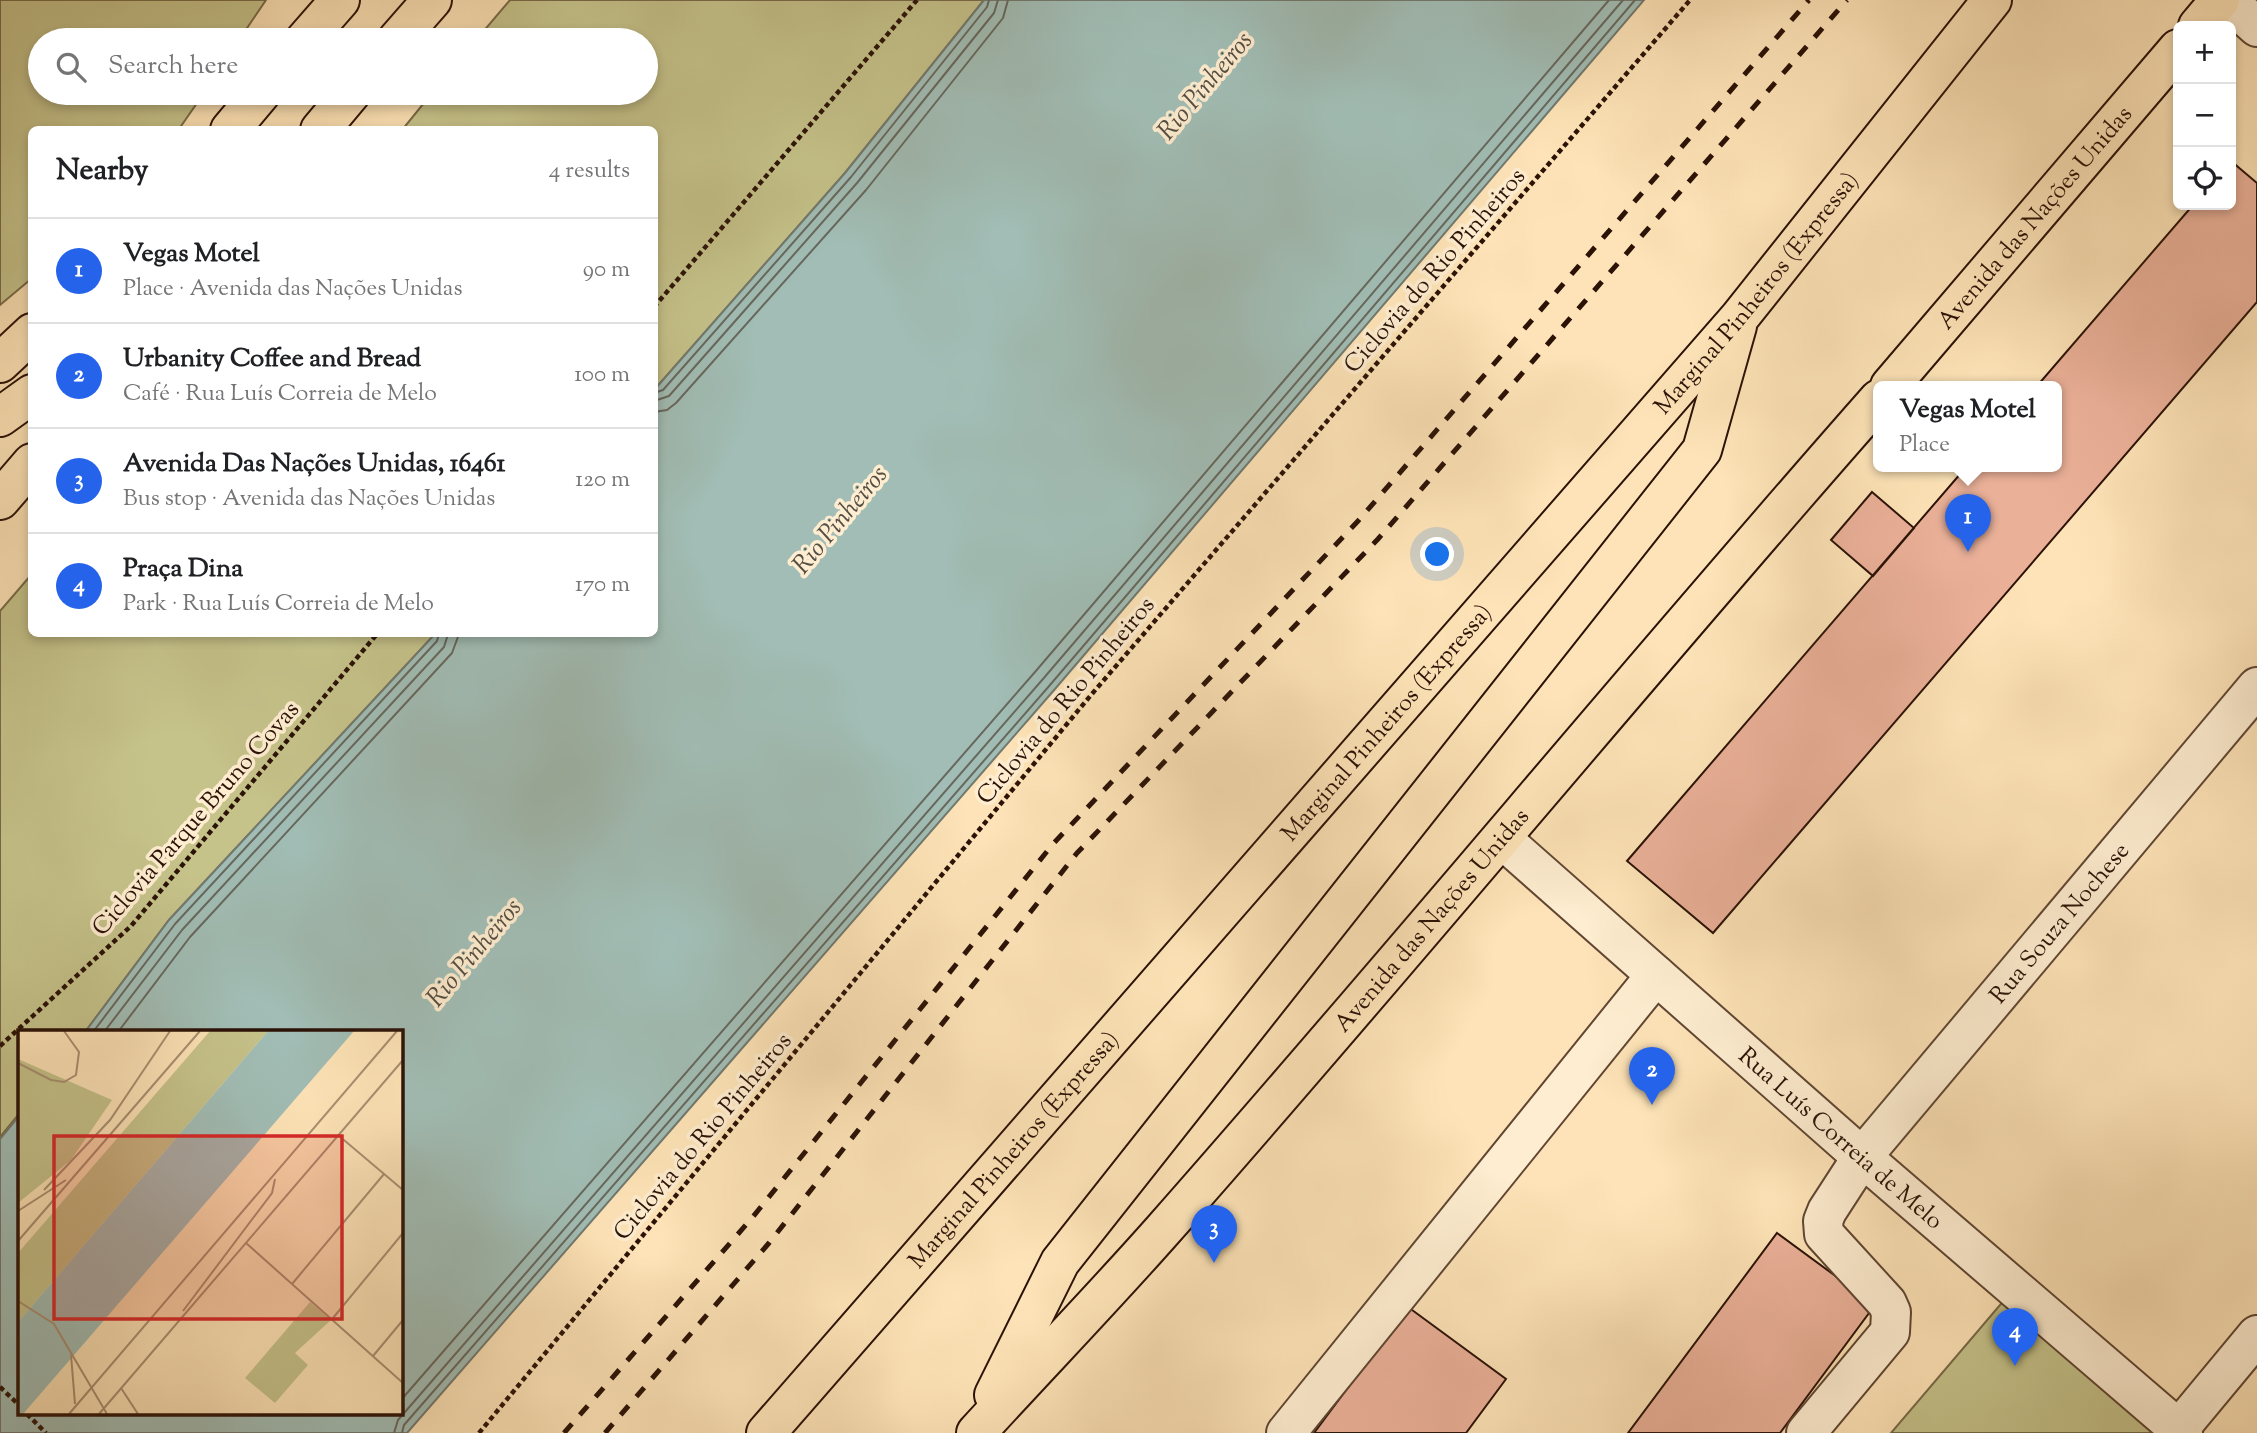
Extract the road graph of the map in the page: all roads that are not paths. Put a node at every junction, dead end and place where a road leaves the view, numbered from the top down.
1 (340, 0) edge
2 (432, 0) edge
3 (1992, 0) edge
4 (2220, 0) edge
5 (2227, 0) edge
6 (2202, 21) edge
7 (2257, 27) edge
8 (316, 28) edge
9 (408, 28) edge
10 (2173, 55) edge
11 (251, 105) edge
12 (341, 105) edge
13 (233, 126) edge
14 (323, 126) edge
15 (1739, 318) junction
16 (28, 337) edge
17 (0, 363) edge
18 (1894, 381) edge
19 (28, 397) edge
20 (1873, 406) edge
21 (0, 417) edge
22 (28, 468) edge
23 (0, 500) edge
24 (2257, 687) edge
25 (1502, 839) junction
26 (1656, 975) junction
27 (1862, 1157) junction
28 (2257, 1335) edge
29 (2181, 1431) edge
30 (766, 1433) edge
31 (975, 1433) edge
32 (1286, 1433) edge
33 (1806, 1433) edge

1 - 8 main road
2 - 9 main road
3 - 15 main road, Marginal Pinheiros (Expressa)
4 - 6 main road
5 - 7 street
10 - 18 main road, Avenida das Nações Unidas
11 - 13 main road
12 - 14 main road
15 - 30 main road, Marginal Pinheiros (Expressa)
15 - 31 main road
16 - 17 main road
19 - 21 main road
20 - 25 main road, Avenida das Nações Unidas
22 - 23 main road
24 - 27 street, Rua Souza Nochese
25 - 26 street, Rua Luís Correia de Melo
25 - 31 main road, Avenida das Nações Unidas
26 - 27 street, Rua Luís Correia de Melo
26 - 32 street
27 - 29 street, Rua Luís Correia de Melo
27 - 33 street, Rua Souza Nochese
28 - 29 street

